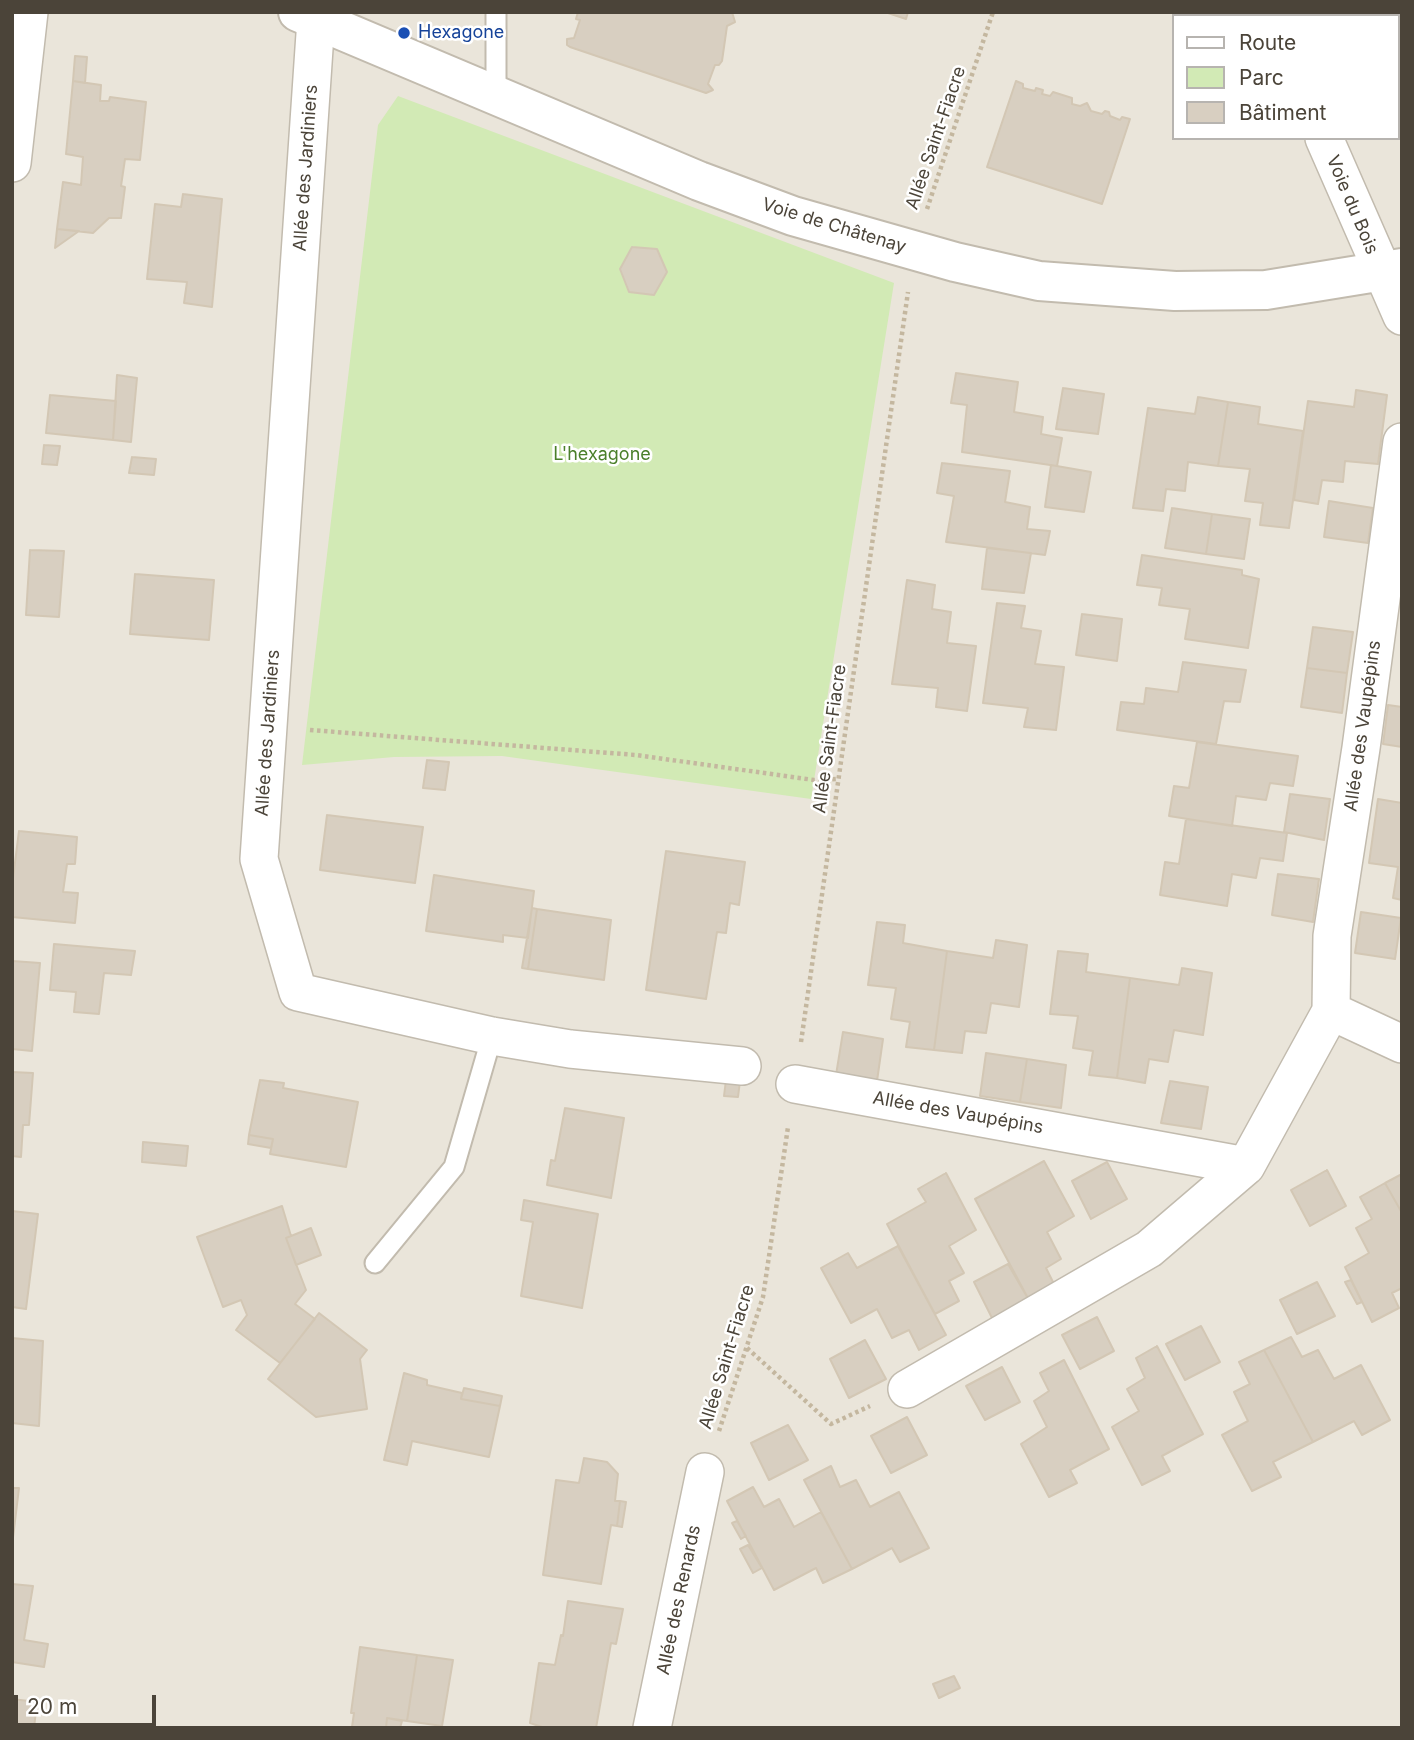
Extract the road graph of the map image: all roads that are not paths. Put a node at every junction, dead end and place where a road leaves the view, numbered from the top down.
1 (29, 12) edge
2 (496, 12) edge
3 (307, 16) edge
4 (496, 95) junction
5 (1325, 140) edge
6 (12, 163) edge
7 (1391, 270) edge
8 (1402, 316) edge
9 (1402, 442) edge
10 (1331, 1012) junction
11 (492, 1036) junction
12 (1402, 1044) edge
13 (742, 1066) dead end
14 (795, 1084) road end
15 (1246, 1166) junction
16 (374, 1263) dead end
17 (907, 1389) road end
18 (705, 1472) road end
19 (652, 1728) edge

1 - 6 street
2 - 4 lane
3 - 4 street, Voie de Châtenay
3 - 11 street, Allée des Jardiniers
4 - 7 street, Voie de Châtenay
5 - 7 street, Voie du Bois
7 - 8 street
9 - 10 street, Allée des Vaupépins
10 - 12 street
10 - 15 street, Allée des Vaupépins
11 - 13 street, Allée des Jardiniers
11 - 16 lane
14 - 15 street, Allée des Vaupépins
15 - 17 street, Allée des Vaupépins
18 - 19 street, Allée des Renards

